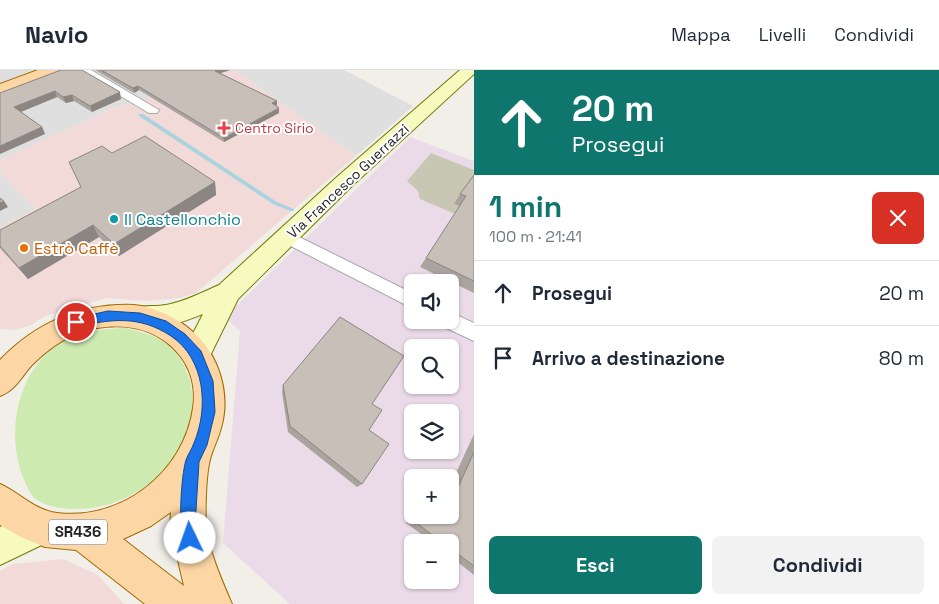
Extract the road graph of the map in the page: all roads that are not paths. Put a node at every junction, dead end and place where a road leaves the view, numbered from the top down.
1 (52, 70) edge
2 (83, 70) edge
3 (469, 70) edge
4 (0, 90) edge
5 (154, 110) dead end
6 (287, 237) junction
7 (228, 292) junction
8 (404, 298) edge
9 (140, 317) junction
10 (459, 326) edge
11 (474, 333) edge
12 (44, 338) junction
13 (0, 350) edge
14 (196, 355) junction
15 (0, 382) edge
16 (192, 462) junction
17 (0, 502) edge
18 (39, 527) junction
19 (82, 532) junction
20 (0, 546) edge
21 (175, 604) edge
22 (212, 604) edge

1 - 4 main road
2 - 5 street
3 - 6 main road, Via Francesco Guerrazzi
6 - 7 main road, Via Francesco Guerrazzi
6 - 8 street
7 - 9 main road, Via Francesco Guerrazzi
7 - 14 main road, Via Francesco Guerrazzi
9 - 12 main road, SR436
9 - 14 main road, SR436
10 - 11 street
12 - 13 main road, SR436
12 - 15 main road, SR436
14 - 16 main road, SR436
16 - 19 main road, SR436
16 - 22 main road, SR436
17 - 18 main road, SR436
18 - 19 main road, SR436
18 - 20 main road
19 - 21 main road, SR436

